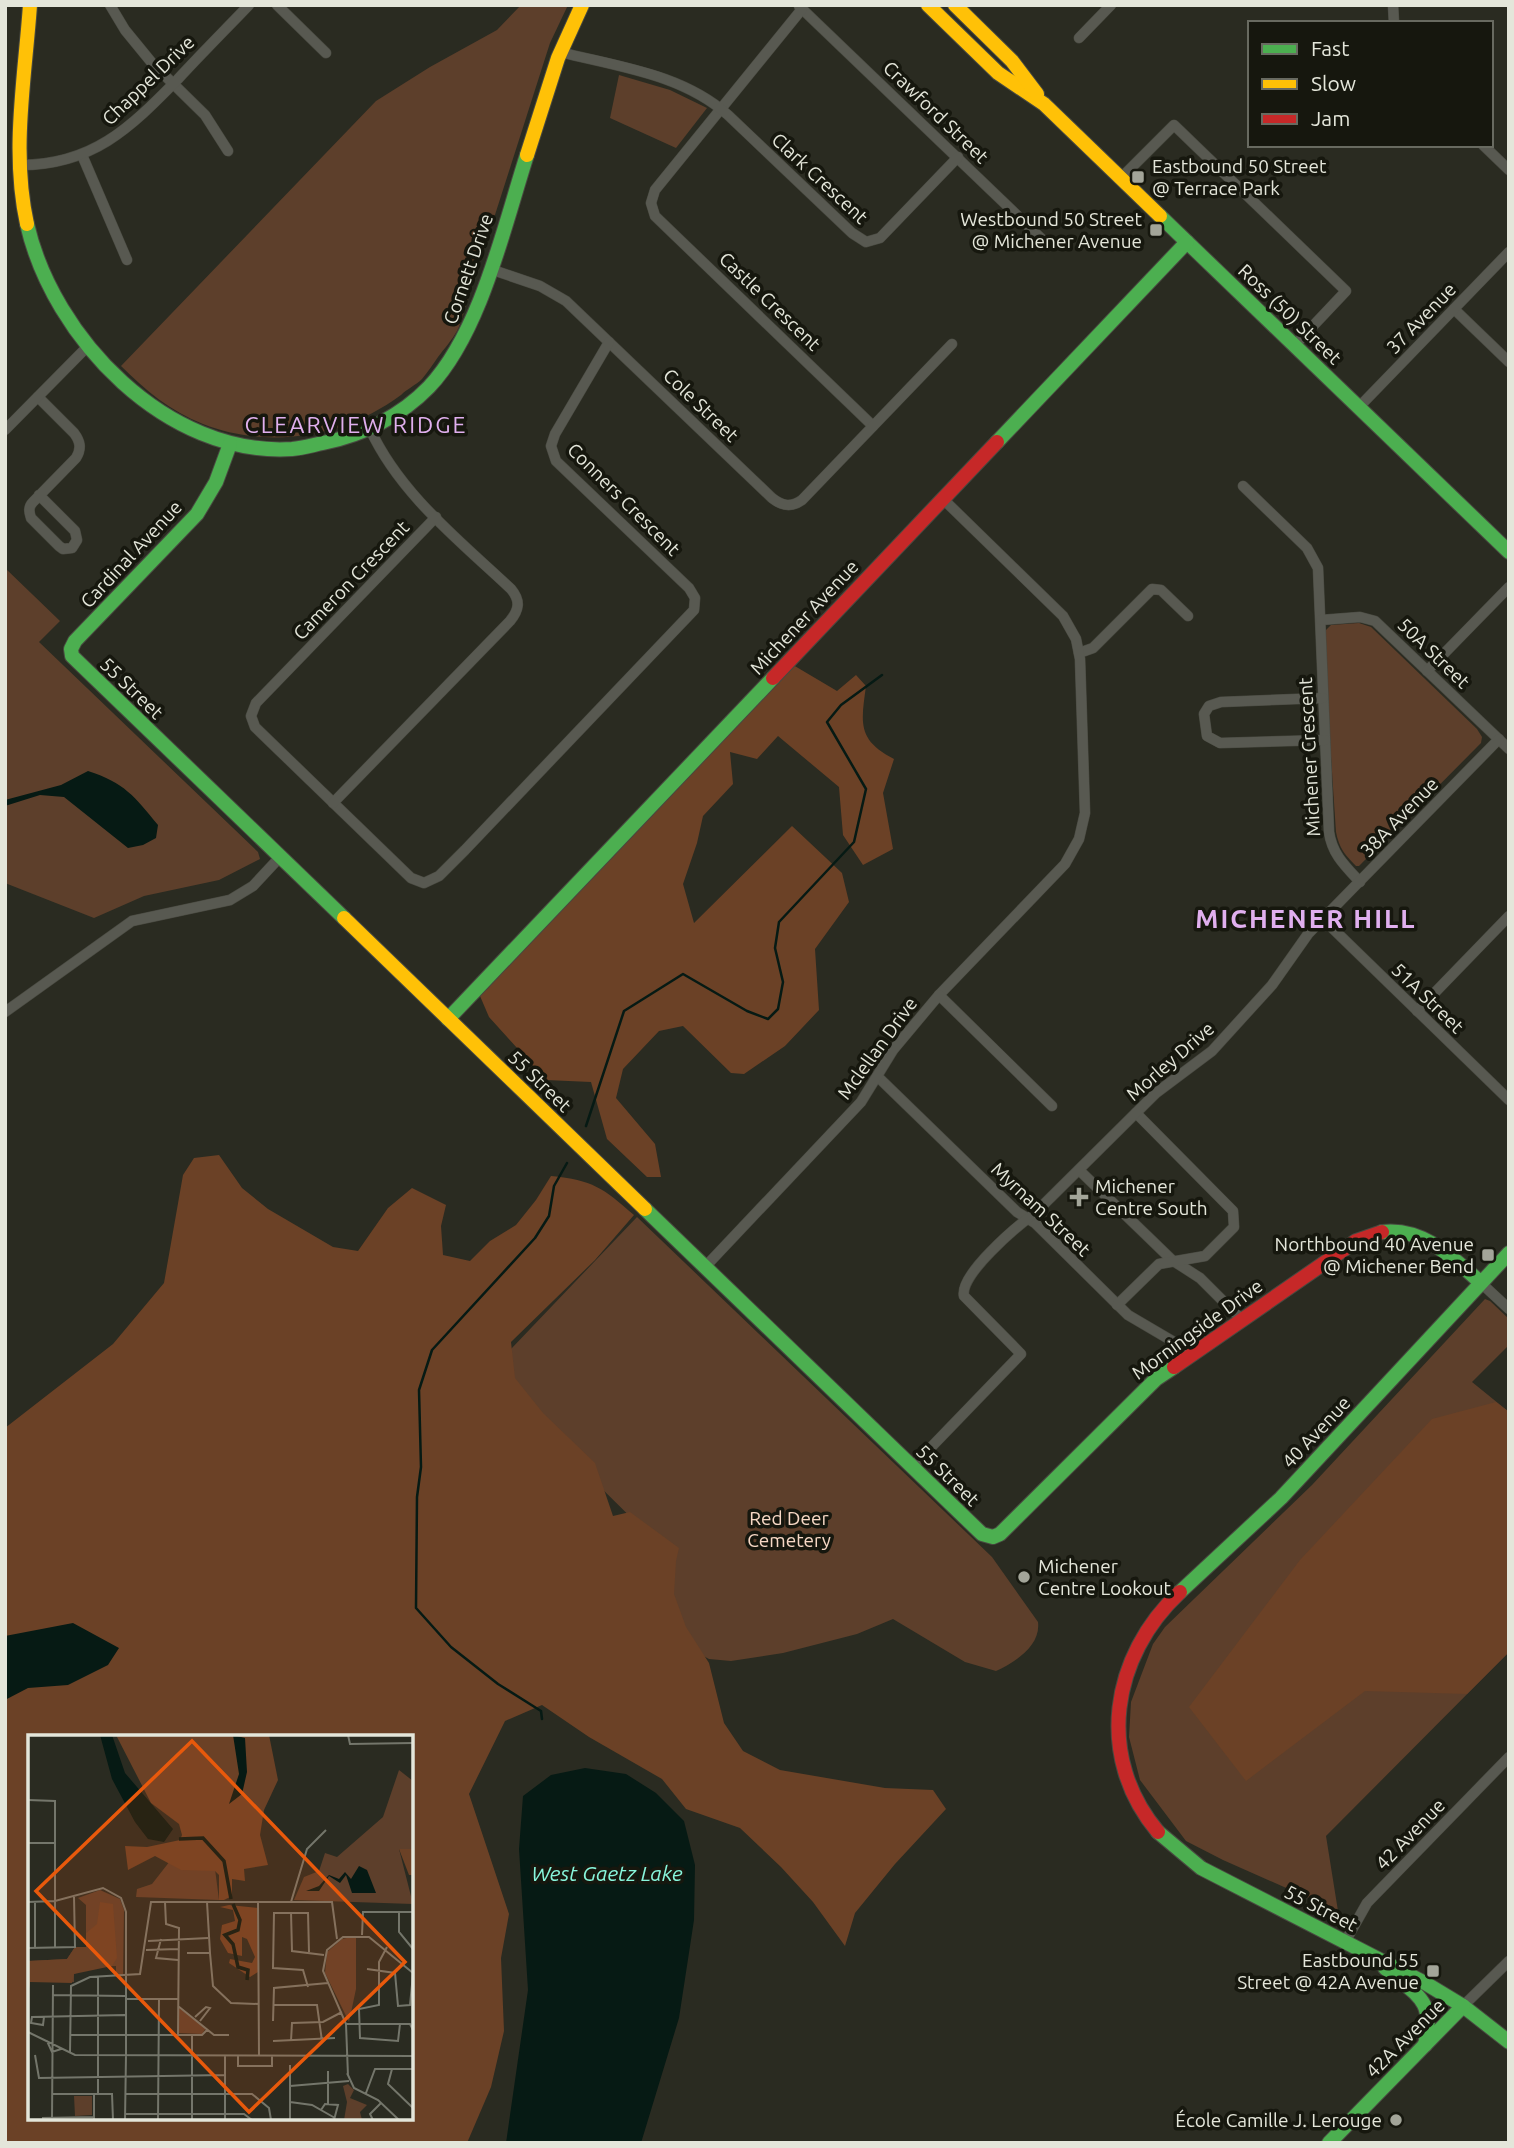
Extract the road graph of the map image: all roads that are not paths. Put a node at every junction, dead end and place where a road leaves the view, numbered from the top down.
1 (30, 5) edge
2 (110, 5) edge
3 (249, 5) edge
4 (277, 5) edge
5 (582, 5) edge
6 (928, 5) edge
7 (955, 5) edge
8 (1111, 5) edge
9 (800, 7) edge
10 (1079, 38) dead end
11 (561, 52) junction
12 (326, 53) dead end
13 (173, 84) junction
14 (1044, 104) junction
15 (720, 108) junction
16 (1485, 147) edge
17 (228, 151) dead end
18 (82, 155) junction
19 (958, 157) junction
20 (18, 165) junction
21 (1509, 170) edge
22 (1121, 178) junction
23 (1187, 242) junction
24 (1047, 244) dead end
25 (1509, 252) edge
26 (127, 260) dead end
27 (490, 269) junction
28 (1454, 309) junction
29 (609, 342) junction
30 (952, 344) dead end
31 (1294, 345) junction
32 (88, 346) junction
33 (1509, 362) edge
34 (38, 397) junction
35 (1359, 407) junction
36 (873, 426) junction
37 (370, 429) junction
38 (5, 430) edge
39 (230, 444) junction
40 (1243, 486) dead end
41 (39, 495) junction
42 (943, 499) junction
43 (436, 517) junction
44 (1509, 552) edge
45 (1509, 587) edge
46 (695, 603) joint
47 (1188, 616) dead end
48 (1321, 620) junction
49 (71, 649) joint
50 (1079, 653) junction
51 (1427, 671) junction
52 (1323, 698) junction
53 (1499, 739) junction
54 (1325, 740) junction
55 (1509, 749) edge
56 (333, 803) junction
57 (281, 857) junction
58 (1360, 882) junction
59 (1508, 919) edge
60 (1324, 920) junction
61 (939, 995) junction
62 (1417, 1011) junction
63 (5, 1012) edge
64 (448, 1019) junction
65 (878, 1077) junction
66 (1509, 1100) edge
67 (1052, 1106) dead end
68 (1136, 1113) junction
69 (1079, 1170) junction
70 (1028, 1219) junction
71 (1509, 1253) edge
72 (1172, 1260) junction
73 (705, 1267) junction
74 (1480, 1282) junction
75 (1117, 1305) junction
76 (1509, 1309) edge
77 (1241, 1319) junction
78 (1191, 1353) junction
79 (912, 1467) junction
80 (989, 1537) joint
81 (1145, 1631) joint
82 (1509, 1757) edge
83 (1345, 1942) junction
84 (1368, 1953) junction
85 (1509, 1961) edge
86 (1463, 2006) junction
87 (1509, 2042) edge
88 (1425, 2046) junction
89 (1329, 2143) edge

1 - 20 street, Cornett Drive
2 - 13 street
3 - 13 street, Chappel Drive
4 - 12 street
5 - 11 street, Cornett Drive
6 - 14 street, Ross (50) Street
7 - 14 street, Ross (50) Street
8 - 10 street
9 - 15 street
9 - 19 street, Crawford Street
11 - 15 street, Clark Crescent
11 - 27 street, Cornett Drive
13 - 17 street
13 - 18 street, Chappel Drive
14 - 22 street, Ross (50) Street
15 - 19 street, Clark Crescent
15 - 36 street, Castle Crescent
16 - 21 street
18 - 20 street, Chappel Drive
18 - 26 street
19 - 24 street, Crawford Street
20 - 32 street, Cornett Drive
22 - 23 street, Ross (50) Street
22 - 31 street
23 - 31 street, Ross (50) Street
23 - 42 street, Michener Avenue
25 - 28 street, 37 Avenue
27 - 29 street, Cole Street
27 - 37 street, Cornett Drive
28 - 33 street
28 - 35 street, 37 Avenue
29 - 36 street, Cole Street
29 - 46 street, Conners Crescent
30 - 36 street
31 - 35 street, Ross (50) Street
32 - 34 street
32 - 39 street, Cornett Drive
34 - 38 street
34 - 41 street
35 - 44 street, Ross (50) Street
37 - 39 street, Cornett Drive
37 - 43 street
39 - 49 street, Cardinal Avenue
40 - 48 street, Michener Crescent
41 - 41 street
42 - 50 street
42 - 64 street, Michener Avenue
43 - 56 street, Cameron Crescent
43 - 56 street, Cameron Crescent
45 - 51 street
46 - 56 street, Cameron Crescent
47 - 50 street
48 - 51 street, 50A Street
48 - 52 street, Michener Crescent
49 - 57 street, 55 Street
50 - 61 street
51 - 53 street, 50A Street
52 - 54 street, Michener Crescent
52 - 54 street
53 - 55 street, 50A Street
53 - 58 street, 38A Avenue
54 - 58 street, Michener Crescent
57 - 63 street
57 - 64 street, 55 Street
58 - 60 street, 38A Avenue
59 - 62 street
60 - 62 street, 51A Street
60 - 68 street, Morley Drive
61 - 65 street, Mclellan Drive
61 - 67 street, Mclellan Drive
62 - 66 street, 51A Street
64 - 73 street, 55 Street
65 - 70 street, Myrnam Street
65 - 73 street, Mclellan Drive
68 - 69 street, Morley Drive
68 - 72 street
69 - 70 street, Morley Drive
69 - 72 street
70 - 75 street, Myrnam Street
70 - 79 street, Morley Drive
71 - 74 street, 40 Avenue
72 - 75 street
72 - 77 street
73 - 79 street, 55 Street
74 - 76 street
74 - 77 street, Morningside Drive
74 - 81 street, 40 Avenue
75 - 78 street, Myrnam Street
77 - 78 street, Morningside Drive
78 - 80 street, Morningside Drive
79 - 80 street, 55 Street
81 - 83 street, 55 Street
82 - 83 street, 42 Avenue
83 - 84 street, 55 Street
84 - 86 street, 55 Street
84 - 88 street
85 - 86 street, 42A Avenue
86 - 87 street, 55 Street
86 - 88 street, 42A Avenue
88 - 89 street, 42A Avenue

